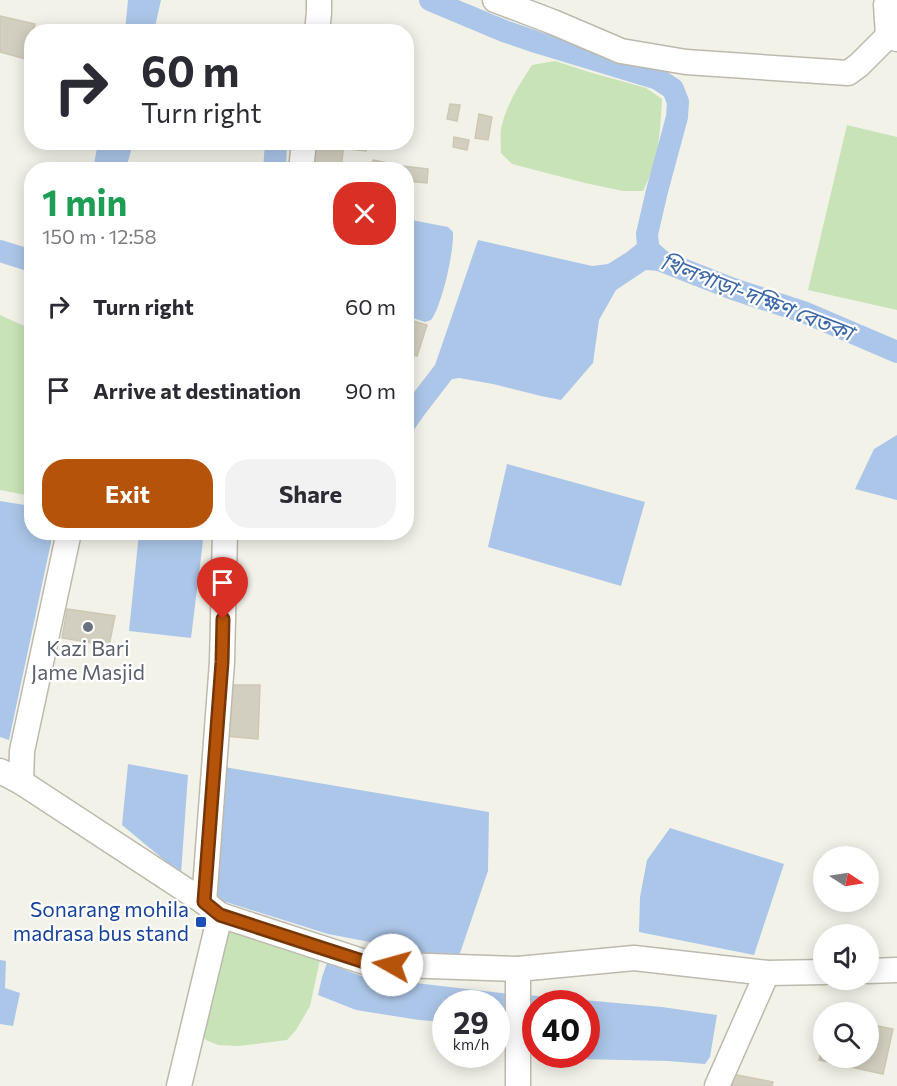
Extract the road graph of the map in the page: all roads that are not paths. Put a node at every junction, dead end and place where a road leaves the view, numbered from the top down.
1 (319, 0) edge
2 (495, 0) edge
3 (887, 0) edge
4 (318, 24) edge
5 (892, 38) edge
6 (67, 540) edge
7 (225, 540) edge
8 (11, 777) edge
9 (212, 908) junction
10 (518, 969) junction
11 (897, 970) edge
12 (879, 971) edge
13 (767, 972) junction
14 (813, 972) edge
15 (179, 1086) edge
16 (518, 1086) edge
17 (717, 1086) edge

1 - 4 street
2 - 5 street
3 - 5 street
6 - 8 street
7 - 9 street
8 - 9 street
9 - 10 street
9 - 15 street
10 - 13 street
10 - 16 street
11 - 12 street
13 - 14 street
13 - 17 street

